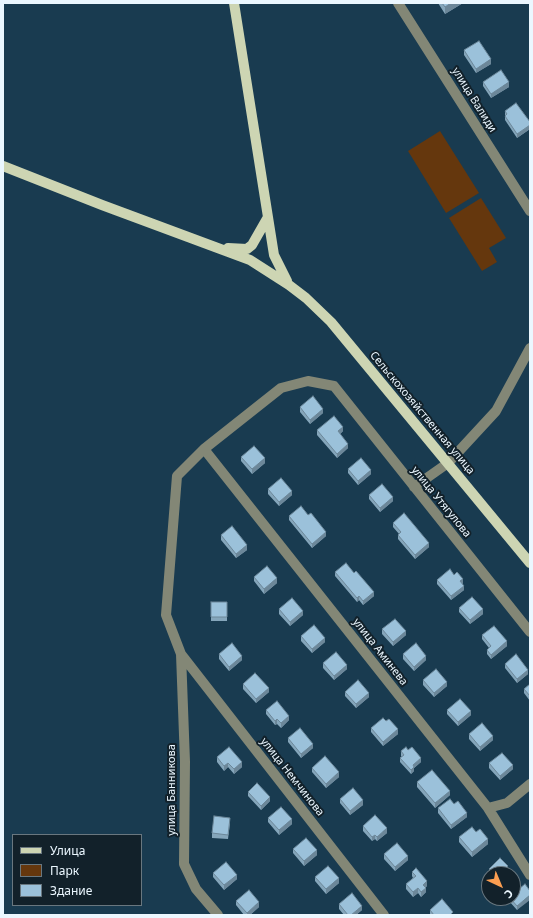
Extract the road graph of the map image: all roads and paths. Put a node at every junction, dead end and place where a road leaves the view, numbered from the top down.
1 (234, 3) edge
2 (398, 3) edge
3 (3, 166) edge
4 (530, 211) edge
5 (268, 217) junction
6 (216, 247) junction
7 (289, 285) junction
8 (530, 348) edge
9 (204, 449) junction
10 (448, 463) junction
11 (414, 486) junction
12 (530, 563) edge
13 (530, 632) edge
14 (181, 654) junction
15 (530, 784) edge
16 (488, 808) junction
17 (530, 875) edge
18 (218, 915) edge
19 (384, 915) edge

1 - 5 main road
2 - 4 street, улица Валиди
3 - 6 main road
5 - 6 main road
5 - 7 main road
6 - 7 main road, Сельскохозяйственная улица
7 - 10 main road, Сельскохозяйственная улица
8 - 10 street
9 - 11 street, улица Утягулова
9 - 14 street
9 - 16 street, улица Аминева
10 - 11 street
10 - 12 main road, Сельскохозяйственная улица
11 - 13 street, улица Утягулова
14 - 18 street, улица Банникова
14 - 19 street, улица Немчинова
15 - 16 street
16 - 17 street, улица Аминева

